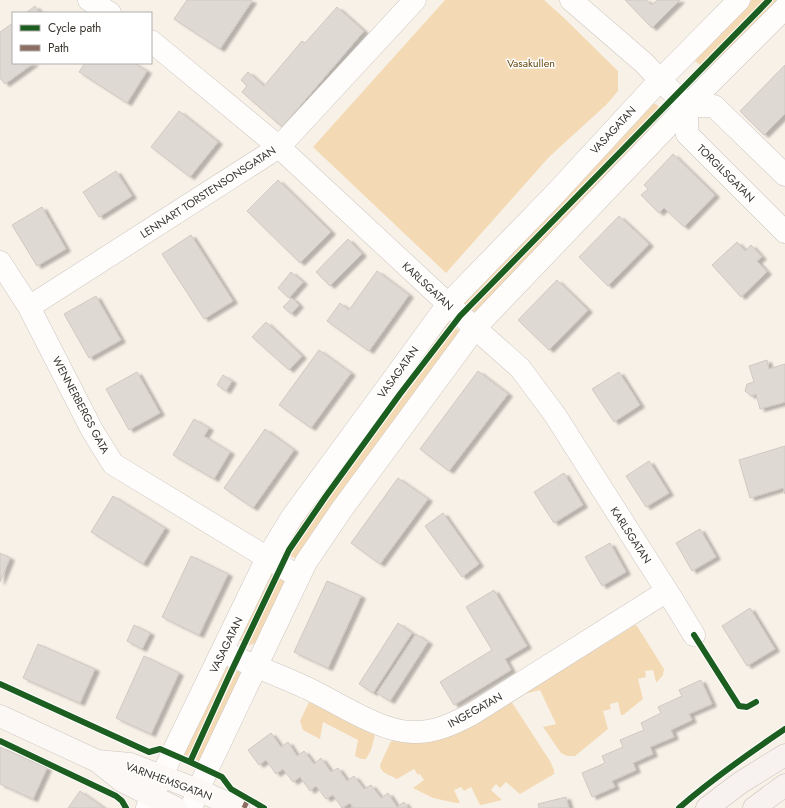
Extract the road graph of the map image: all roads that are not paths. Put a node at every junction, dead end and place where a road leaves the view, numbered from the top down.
1 (89, 0) edge
2 (414, 0) edge
3 (571, 0) edge
4 (739, 0) edge
5 (785, 8) edge
6 (108, 12) edge
7 (152, 42) edge
8 (660, 80) junction
9 (687, 106) junction
10 (279, 147) junction
11 (785, 175) edge
12 (785, 232) edge
13 (0, 262) edge
14 (448, 304) junction
15 (30, 307) junction
16 (475, 328) junction
17 (267, 558) junction
18 (299, 576) junction
19 (667, 591) junction
20 (694, 635) dead end
21 (223, 652) junction
22 (256, 667) junction
23 (0, 716) edge
24 (785, 755) edge
25 (785, 758) edge
26 (785, 785) edge
27 (154, 794) edge
28 (195, 799) edge
29 (176, 808) edge
30 (238, 808) edge
31 (707, 808) edge
32 (754, 808) edge

1 - 6 street
2 - 10 street, LENNART TORSTENSONSGATAN
3 - 8 street
4 - 8 street, VASAGATAN
5 - 9 street
7 - 10 street, KARLSGATAN
8 - 9 street
8 - 14 street, VASAGATAN
9 - 11 street
9 - 12 street, TORGILSGATAN
9 - 16 street
10 - 14 street, KARLSGATAN
10 - 15 street, LENNART TORSTENSONSGATAN
13 - 15 street, WENNERBERGS GATA
14 - 16 street, KARLSGATAN
14 - 17 street, VASAGATAN
15 - 17 street, WENNERBERGS GATA
16 - 18 street
16 - 19 street, KARLSGATAN
17 - 18 street, WENNERBERGS GATA
17 - 21 street, VASAGATAN
18 - 22 street
19 - 20 street, KARLSGATAN
19 - 22 street, INGEGATAN
21 - 22 street, INGEGATAN
21 - 27 street, VASAGATAN
22 - 28 street
23 - 27 main road, VARNHEMSGATAN
24 - 25 street
24 - 31 main road
26 - 32 main road
27 - 28 main road, VARNHEMSGATAN
27 - 29 main road, VARNHEMSGATAN
28 - 30 main road, VARNHEMSGATAN

